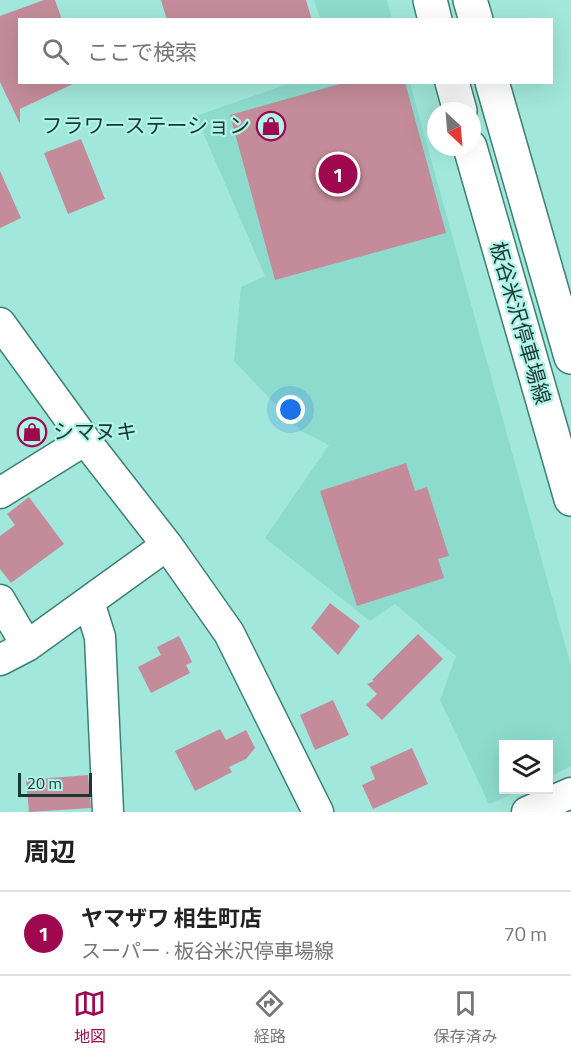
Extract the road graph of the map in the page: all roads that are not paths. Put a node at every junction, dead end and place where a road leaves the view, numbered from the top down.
1 (430, 0) edge
2 (471, 0) edge
3 (434, 18) edge
4 (476, 18) edge
5 (453, 84) edge
6 (493, 84) edge
7 (458, 102) edge
8 (473, 156) edge
9 (0, 323) edge
10 (571, 357) edge
11 (85, 440) junction
12 (0, 493) edge
13 (571, 499) edge
14 (167, 545) junction
15 (0, 600) edge
16 (89, 602) junction
17 (27, 646) junction
18 (0, 660) edge
19 (571, 793) edge
20 (108, 812) edge
21 (318, 812) edge
22 (527, 812) edge

1 - 3 main road
2 - 4 main road
5 - 7 main road
6 - 10 main road, 板谷米沢停車場線
8 - 13 main road, 板谷米沢停車場線
9 - 11 street
11 - 12 street
11 - 14 street
14 - 16 street
14 - 21 street
15 - 17 street
16 - 17 street
16 - 20 street
17 - 18 street
19 - 22 street

